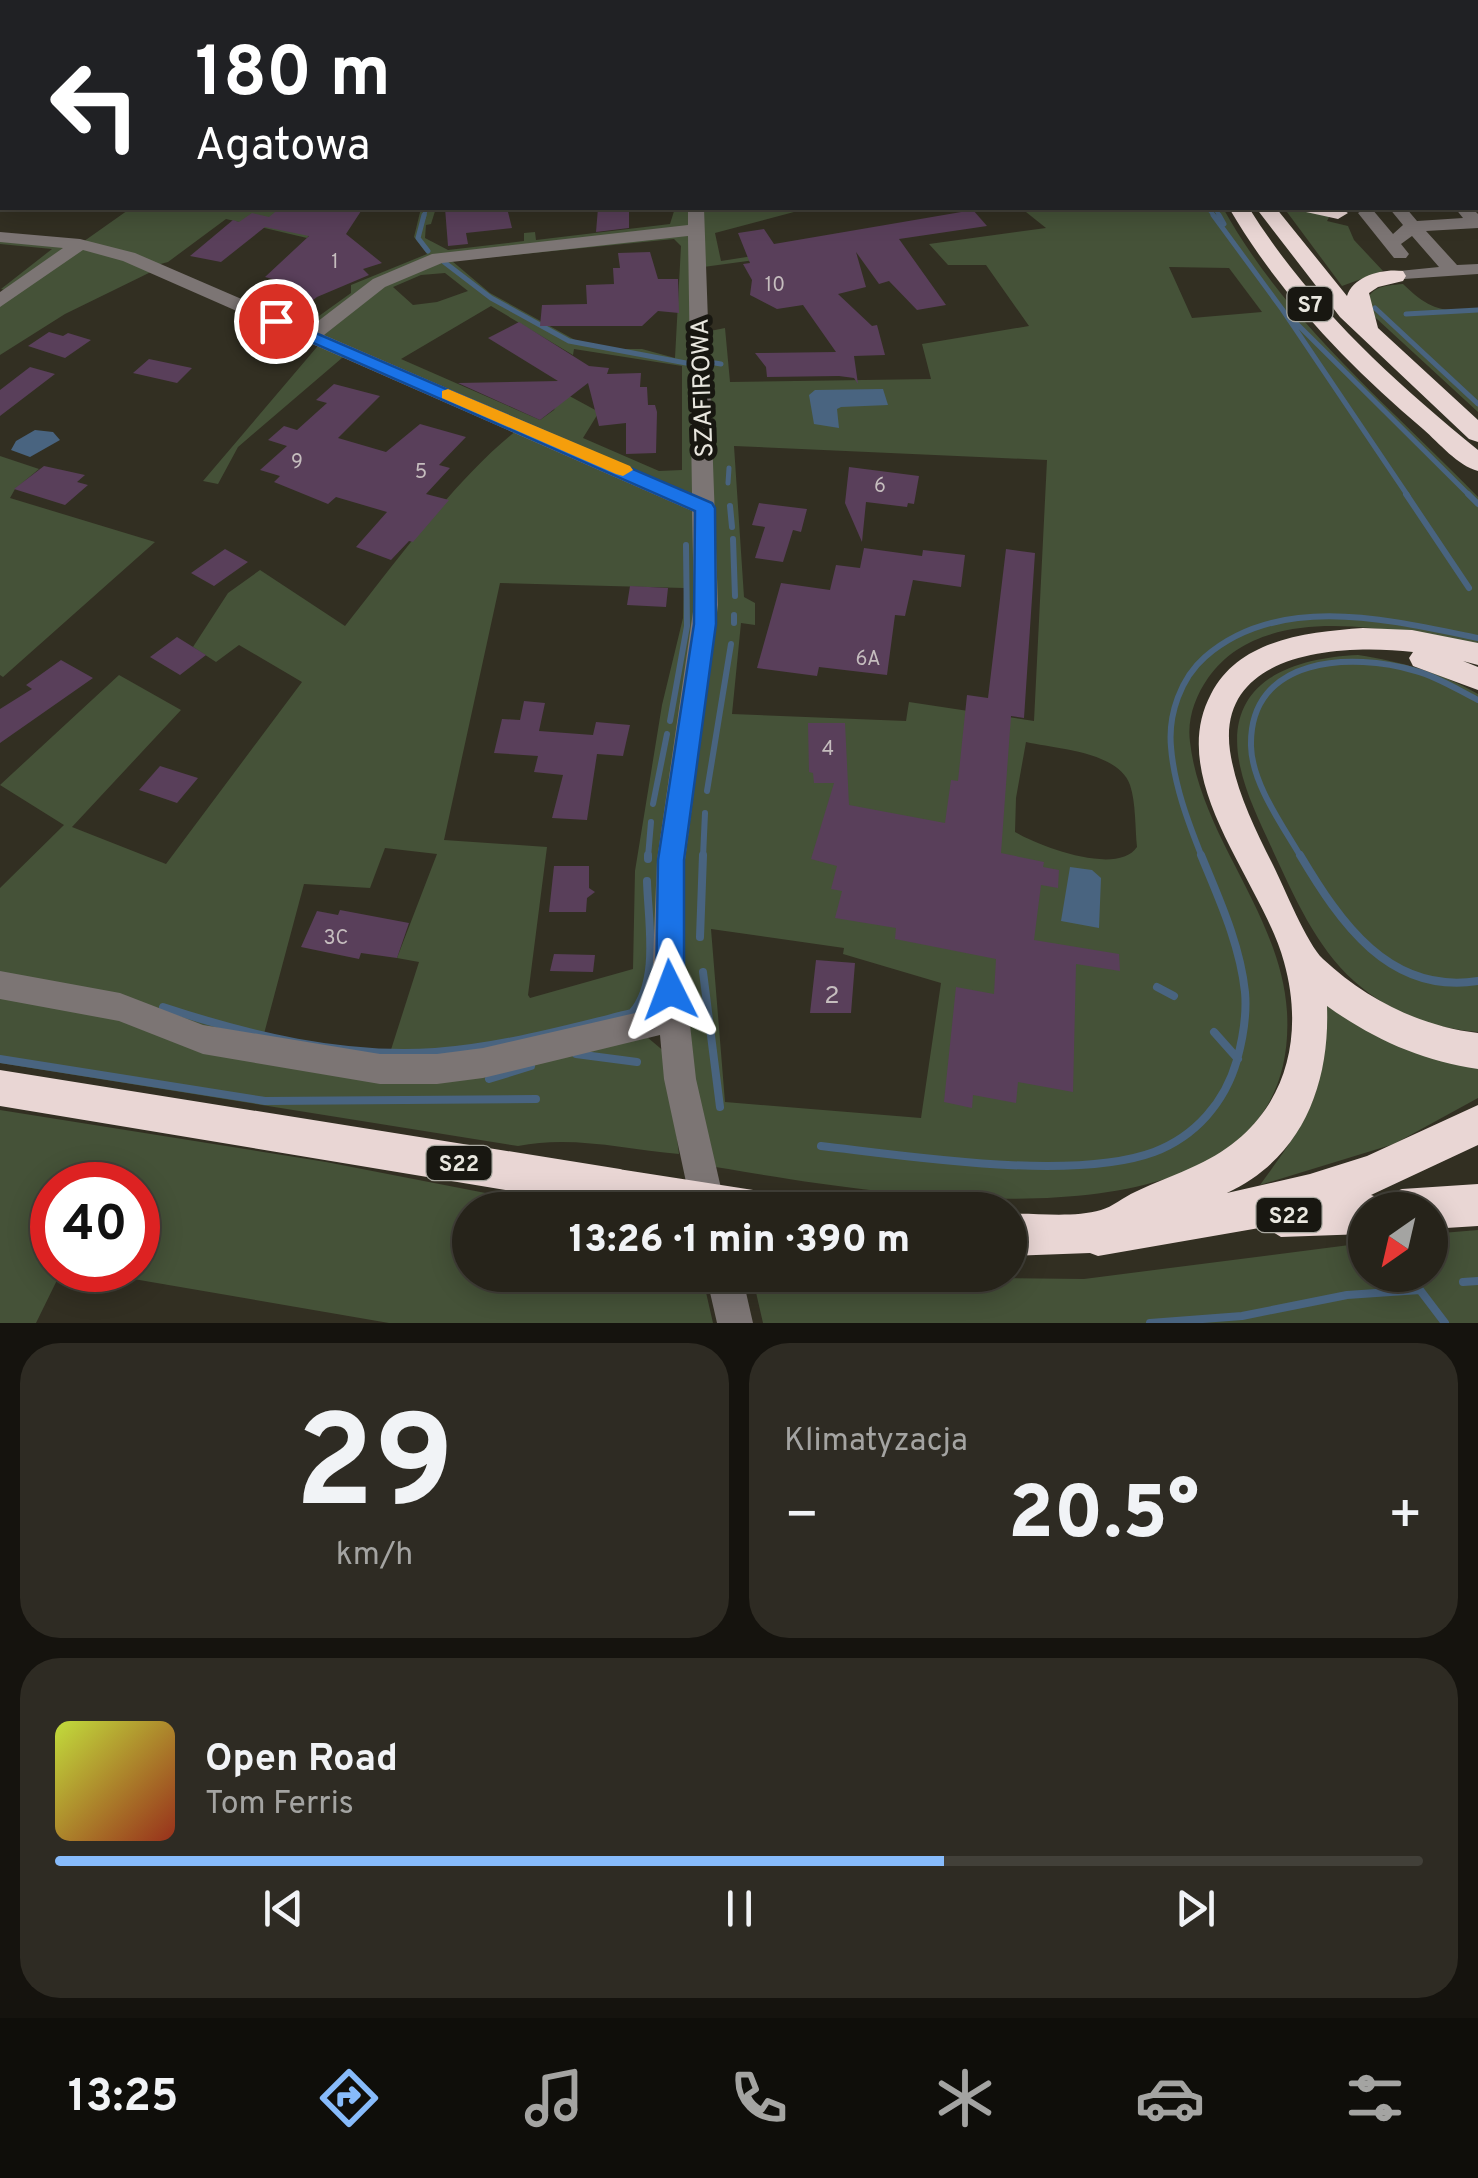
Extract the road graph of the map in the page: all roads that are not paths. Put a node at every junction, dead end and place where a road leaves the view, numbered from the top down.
1 (696, 210) edge
2 (1240, 210) edge
3 (1267, 210) edge
4 (1323, 210) edge
5 (1464, 210) edge
6 (1338, 213) joint
7 (1409, 223) edge
8 (694, 230) junction
9 (0, 237) edge
10 (1389, 242) edge
11 (80, 244) junction
12 (1478, 269) edge
13 (1451, 270) junction
14 (0, 301) edge
15 (311, 336) junction
16 (1377, 341) junction
17 (1392, 392) junction
18 (1478, 434) edge
19 (1478, 464) edge
20 (1478, 482) edge
21 (705, 508) junction
22 (1359, 639) junction
23 (1478, 654) edge
24 (1478, 680) edge
25 (1304, 965) junction
26 (0, 984) edge
27 (672, 1018) junction
28 (1478, 1052) edge
29 (0, 1088) edge
30 (1478, 1124) edge
31 (639, 1192) edge
32 (704, 1192) edge
33 (1478, 1205) edge
34 (1448, 1207) edge
35 (1348, 1213) edge
36 (1213, 1218) junction
37 (1098, 1234) junction
38 (1027, 1236) edge
39 (728, 1292) edge
40 (735, 1323) edge

1 - 8 street, SZAFIROWA
2 - 17 highway, S7
3 - 16 highway, S7
4 - 6 highway
5 - 7 street
6 - 10 street
7 - 10 street
7 - 10 street
7 - 10 street
7 - 13 street
8 - 15 street
8 - 21 street, SZAFIROWA
9 - 11 street
10 - 13 street
10 - 16 highway
11 - 14 street
11 - 15 street
12 - 13 street
15 - 21 street
16 - 18 highway, S7
17 - 19 highway, S7
17 - 20 highway
21 - 27 street, SZAFIROWA
22 - 23 highway
22 - 24 highway
22 - 25 highway
25 - 28 highway
25 - 37 highway
26 - 27 street
27 - 32 street, SZAFIROWA
29 - 31 highway, S22, bridge
30 - 36 highway, S22
33 - 34 highway
35 - 36 highway, S22
36 - 37 highway, S22
37 - 38 highway, S22
39 - 40 street

